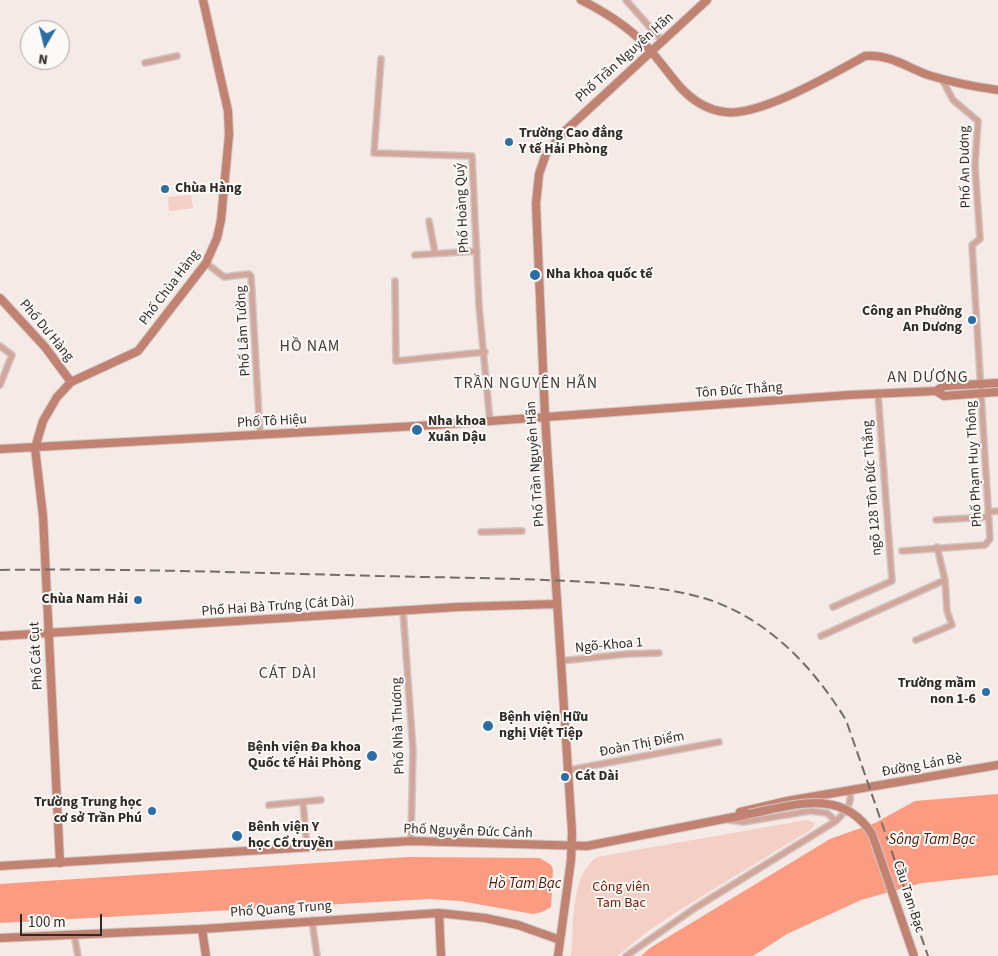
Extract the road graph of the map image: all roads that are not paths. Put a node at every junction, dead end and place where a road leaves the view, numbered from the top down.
1 (203, 0) edge
2 (581, 0) edge
3 (626, 0) edge
4 (707, 0) edge
5 (662, 41) junction
6 (650, 51) junction
7 (177, 56) dead end
8 (381, 59) dead end
9 (145, 63) dead end
10 (942, 78) junction
11 (998, 90) edge
12 (429, 222) dead end
13 (477, 251) junction
14 (435, 253) junction
15 (416, 255) dead end
16 (206, 263) junction
17 (394, 281) dead end
18 (0, 298) edge
19 (0, 346) edge
20 (485, 352) junction
21 (71, 382) junction
22 (998, 383) edge
23 (981, 384) junction
24 (0, 385) edge
25 (936, 391) junction
26 (998, 392) edge
27 (878, 394) junction
28 (982, 394) junction
29 (545, 416) junction
30 (490, 422) junction
31 (260, 436) junction
32 (35, 448) junction
33 (0, 449) edge
34 (998, 511) edge
35 (988, 515) junction
36 (936, 520) dead end
37 (522, 531) dead end
38 (481, 532) dead end
39 (937, 547) junction
40 (902, 551) dead end
41 (945, 580) junction
42 (557, 604) junction
43 (833, 608) dead end
44 (403, 611) junction
45 (49, 633) junction
46 (0, 636) edge
47 (821, 636) dead end
48 (916, 640) dead end
49 (659, 653) dead end
50 (561, 661) junction
51 (719, 742) dead end
52 (998, 766) edge
53 (569, 770) junction
54 (850, 792) junction
55 (321, 800) dead end
56 (303, 802) junction
57 (269, 805) dead end
58 (749, 814) joint
59 (724, 819) junction
60 (836, 821) junction
61 (411, 840) junction
62 (306, 848) junction
63 (572, 848) junction
64 (60, 863) junction
65 (0, 866) edge
66 (439, 913) junction
67 (312, 920) junction
68 (202, 929) junction
69 (74, 934) junction
70 (0, 938) edge
71 (560, 940) junction
72 (78, 956) edge
73 (206, 956) edge
74 (317, 956) edge
75 (441, 956) edge
76 (558, 956) edge
77 (626, 956) edge
78 (914, 956) edge

1 - 16 main road, Phố Chùa Hàng
2 - 6 main road
3 - 5 street
4 - 5 main road, Phố Trần Nguyên Hãn
5 - 6 main road, Phố Trần Nguyên Hãn
6 - 10 main road
6 - 29 main road, Phố Trần Nguyên Hãn
7 - 9 street
8 - 13 street, Phố Hoàng Quý
10 - 11 main road
10 - 23 street, Phố An Dương
12 - 14 street
13 - 14 street
13 - 20 street, Phố Hoàng Quý
14 - 15 street
16 - 21 main road, Phố Chùa Hàng
16 - 31 street, Phố Lâm Tường
17 - 20 street
18 - 21 main road, Phố Dư Hàng
19 - 24 street
20 - 30 street, Phố Hoàng Quý
21 - 32 main road, Phố Chùa Hàng
22 - 23 main road, Tôn Đức Thắng
23 - 25 main road, Tôn Đức Thắng
23 - 28 street, Phố Phạm Huy Thông
25 - 27 main road, Tôn Đức Thắng
25 - 28 main road, Tôn Đức Thắng
26 - 28 main road, Tôn Đức Thắng
27 - 29 main road, Tôn Đức Thắng
27 - 43 street, ngõ 128 Tôn Đức Thắng
28 - 35 street, Phố Phạm Huy Thông
29 - 30 main road, Phố Tô Hiệu
29 - 42 main road, Phố Trần Nguyên Hãn
30 - 31 main road, Phố Tô Hiệu
31 - 32 main road, Phố Tô Hiệu
32 - 33 main road, Phố Tô Hiệu
32 - 45 main road, Phố Cát Cụt
34 - 35 street
35 - 36 street
35 - 39 street, Phố Phạm Huy Thông
37 - 38 street
39 - 40 street, Phố Phạm Huy Thông
39 - 41 street
41 - 47 street
41 - 48 street
42 - 44 main road, Phố Hai Bà Trưng (Cát Dài)
42 - 50 main road, Phố Trần Nguyên Hãn
44 - 45 main road, Phố Hai Bà Trưng (Cát Dài)
44 - 61 street, Phố Nhà Thương
45 - 46 main road, Phố Hai Bà Trưng (Cát Dài)
45 - 64 main road, Phố Cát Cụt
49 - 50 street, Ngõ-Khoa 1
50 - 53 main road, Phố Trần Nguyên Hãn
51 - 53 street, Đoàn Thị Điểm
52 - 54 main road, Đường Lán Bè
53 - 63 main road, Phố Trần Nguyên Hãn
54 - 59 main road, Phố Nguyễn Đức Cảnh
54 - 60 street
55 - 56 street
56 - 57 street
56 - 62 street
58 - 59 main road, Phố Nguyễn Đức Cảnh
58 - 78 main road, Cầu Tam Bạc, bridge
59 - 60 street
59 - 63 main road, Phố Nguyễn Đức Cảnh
60 - 77 street
61 - 62 main road, Phố Nguyễn Đức Cảnh
61 - 63 main road, Phố Nguyễn Đức Cảnh
62 - 64 main road, Phố Nguyễn Đức Cảnh
63 - 71 main road, Phố Trần Nguyên Hãn
64 - 65 main road, Phố Nguyễn Đức Cảnh
66 - 67 main road, Phố Quang Trung
66 - 71 main road, Phố Quang Trung
66 - 75 main road
67 - 68 main road, Phố Quang Trung
67 - 74 street
68 - 69 main road, Phố Quang Trung
68 - 73 main road
69 - 70 main road, Phố Quang Trung
69 - 72 street
71 - 76 main road, Phố Trần Nguyên Hãn

